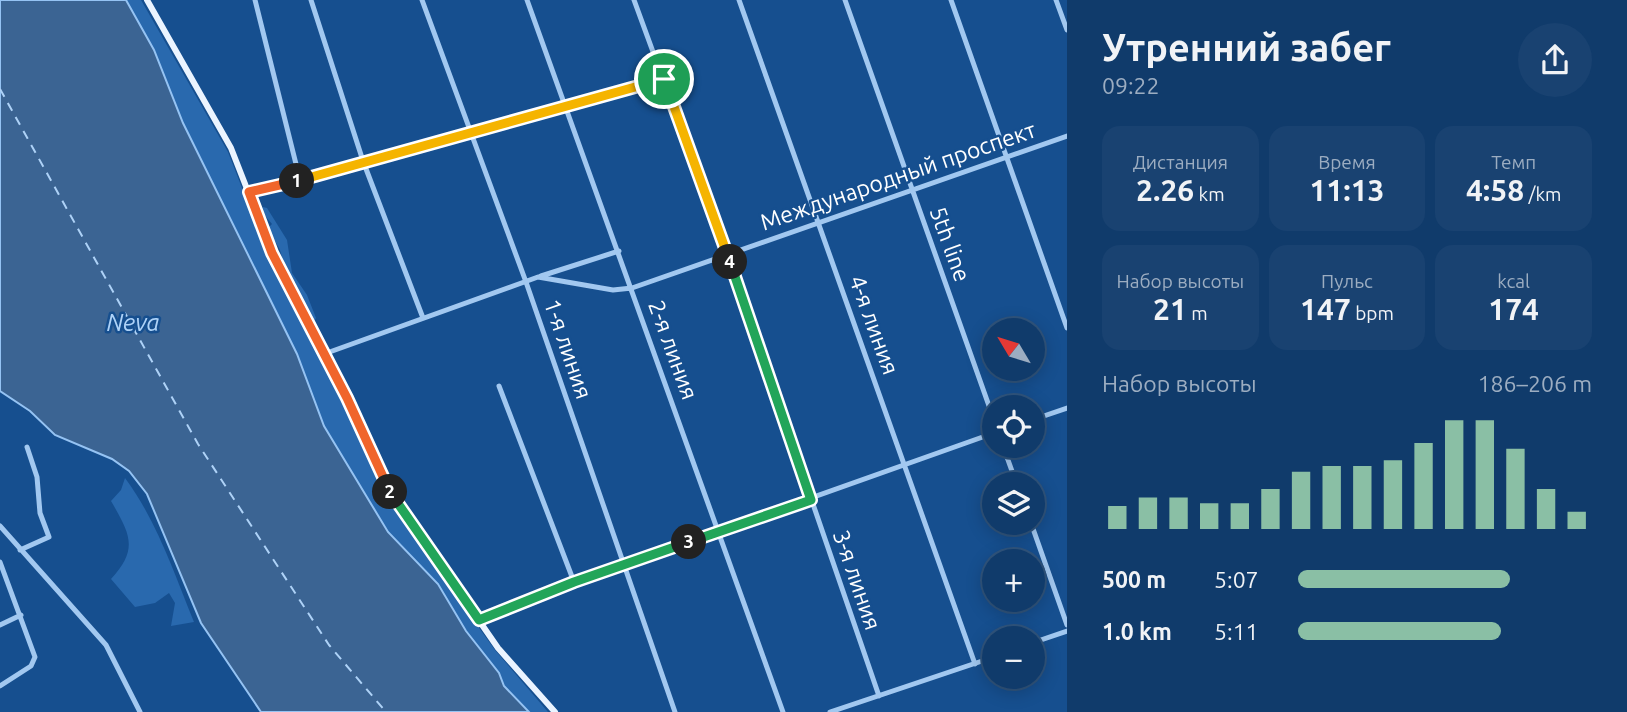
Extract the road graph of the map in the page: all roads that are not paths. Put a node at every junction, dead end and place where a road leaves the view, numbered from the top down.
1 (147, 0) edge
2 (255, 0) edge
3 (311, 0) edge
4 (422, 0) edge
5 (527, 0) edge
6 (634, 0) edge
7 (739, 0) edge
8 (845, 0) edge
9 (951, 0) edge
10 (1056, 0) edge
11 (1067, 30) edge
12 (664, 79) junction
13 (566, 106) junction
14 (468, 131) junction
15 (1067, 136) edge
16 (1008, 157) junction
17 (363, 161) junction
18 (300, 180) junction
19 (912, 190) junction
20 (249, 192) junction
21 (819, 223) junction
22 (619, 251) junction
23 (727, 254) junction
24 (538, 277) junction
25 (526, 282) junction
26 (632, 288) junction
27 (423, 318) junction
28 (1067, 328) edge
29 (324, 354) junction
30 (499, 386) dead end
31 (985, 395) edge
32 (1067, 408) edge
33 (1045, 416) edge
34 (982, 437) edge
35 (27, 447) dead end
36 (906, 465) junction
37 (811, 500) junction
38 (0, 526) edge
39 (719, 532) junction
40 (1035, 535) edge
41 (20, 550) junction
42 (0, 562) edge
43 (624, 565) junction
44 (574, 582) junction
45 (21, 615) junction
46 (479, 620) junction
47 (0, 625) edge
48 (1067, 625) edge
49 (1067, 631) edge
50 (1045, 639) edge
51 (982, 661) edge
52 (975, 664) junction
53 (0, 686) edge
54 (879, 696) junction
55 (140, 712) edge
56 (555, 712) edge
57 (675, 712) edge
58 (783, 712) edge
59 (830, 712) edge

1 - 20 main road
2 - 18 street
3 - 17 street
4 - 14 street, 1-я линия
5 - 13 street, 2-я линия
6 - 12 street, 3-я линия
7 - 21 street, 4-я линия
8 - 19 street, 5th line
9 - 16 street
10 - 11 street
12 - 13 street
12 - 23 street, 3-я линия
13 - 14 street
13 - 22 street, 2-я линия
14 - 17 street
14 - 25 street, 1-я линия
15 - 16 street, Международный проспект
16 - 19 street, Международный проспект
16 - 28 street
17 - 18 street
17 - 27 street
18 - 20 street
19 - 21 street, Международный проспект
19 - 31 street, 5th line
20 - 29 main road
21 - 23 street, Международный проспект
21 - 36 street, 4-я линия
22 - 24 street
22 - 26 street, 2-я линия
23 - 26 street, Международный проспект
23 - 37 street, 3-я линия
24 - 25 street
24 - 26 street, Международный проспект
25 - 27 street
25 - 43 street, 1-я линия
26 - 39 street, 2-я линия
27 - 29 street
29 - 46 main road
30 - 44 street
32 - 33 street
34 - 36 street
35 - 41 street
36 - 37 street
36 - 52 street, 4-я линия
37 - 39 street
37 - 54 street, 3-я линия
38 - 41 street
39 - 43 street
39 - 58 street, 2-я линия
40 - 48 street
41 - 55 street
42 - 45 street
43 - 44 street
43 - 57 street, 1-я линия
44 - 46 street
45 - 47 street
45 - 53 street
46 - 56 main road
49 - 50 street
51 - 52 street
52 - 54 street
54 - 59 street

